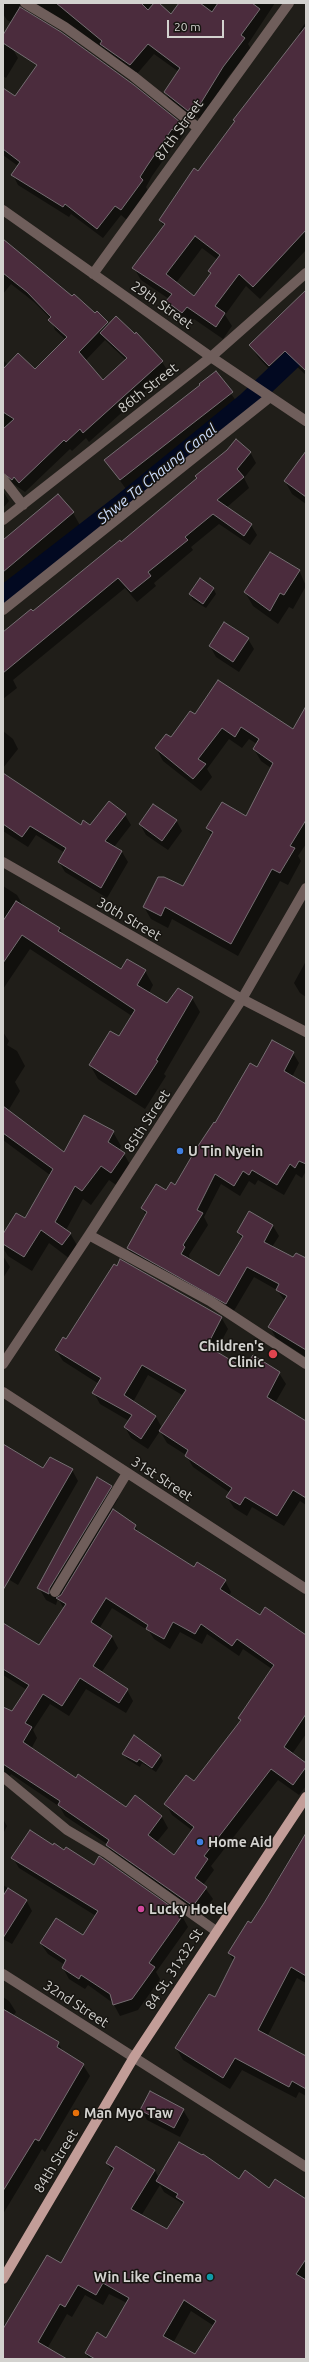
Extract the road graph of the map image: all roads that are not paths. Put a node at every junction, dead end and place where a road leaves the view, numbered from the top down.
1 (25, 3) edge
2 (288, 3) edge
3 (42, 7) edge
4 (198, 128) junction
5 (3, 210) edge
6 (306, 273) edge
7 (93, 274) junction
8 (211, 357) junction
9 (269, 396) junction
10 (305, 418) edge
11 (3, 479) edge
12 (23, 504) junction
13 (3, 520) edge
14 (3, 610) edge
15 (3, 862) edge
16 (306, 888) edge
17 (242, 999) junction
18 (306, 1032) edge
19 (89, 1235) junction
20 (3, 1364) edge
21 (306, 1364) edge
22 (3, 1392) edge
23 (127, 1473) junction
24 (306, 1589) edge
25 (55, 1592) dead end
26 (3, 1777) edge
27 (306, 1797) edge
28 (216, 1931) junction
29 (3, 1974) edge
30 (134, 2057) junction
31 (306, 2167) edge
32 (3, 2279) edge

1 - 3 street
2 - 4 street, 87th Street
3 - 4 street
4 - 7 street, 87th Street
5 - 7 street, 29th Street
6 - 8 street, 86th Street
7 - 8 street, 29th Street
8 - 9 street, 29th Street
8 - 12 street, 86th Street
9 - 10 street, 29th Street
9 - 14 street
11 - 12 street
12 - 13 street, 86th Street
15 - 17 street, 30th Street
16 - 17 street, 85th Street
17 - 18 street, 30th Street
17 - 19 street, 85th Street
19 - 20 street, 85th Street
19 - 21 street
22 - 23 street, 31st Street
23 - 24 street, 31st Street
23 - 25 street
26 - 28 street
27 - 28 main road, 84 St, 31x32 St
28 - 30 main road, 84 St, 31x32 St
29 - 30 street, 32nd Street
30 - 31 street, 32nd Street
30 - 32 main road, 84th Street

